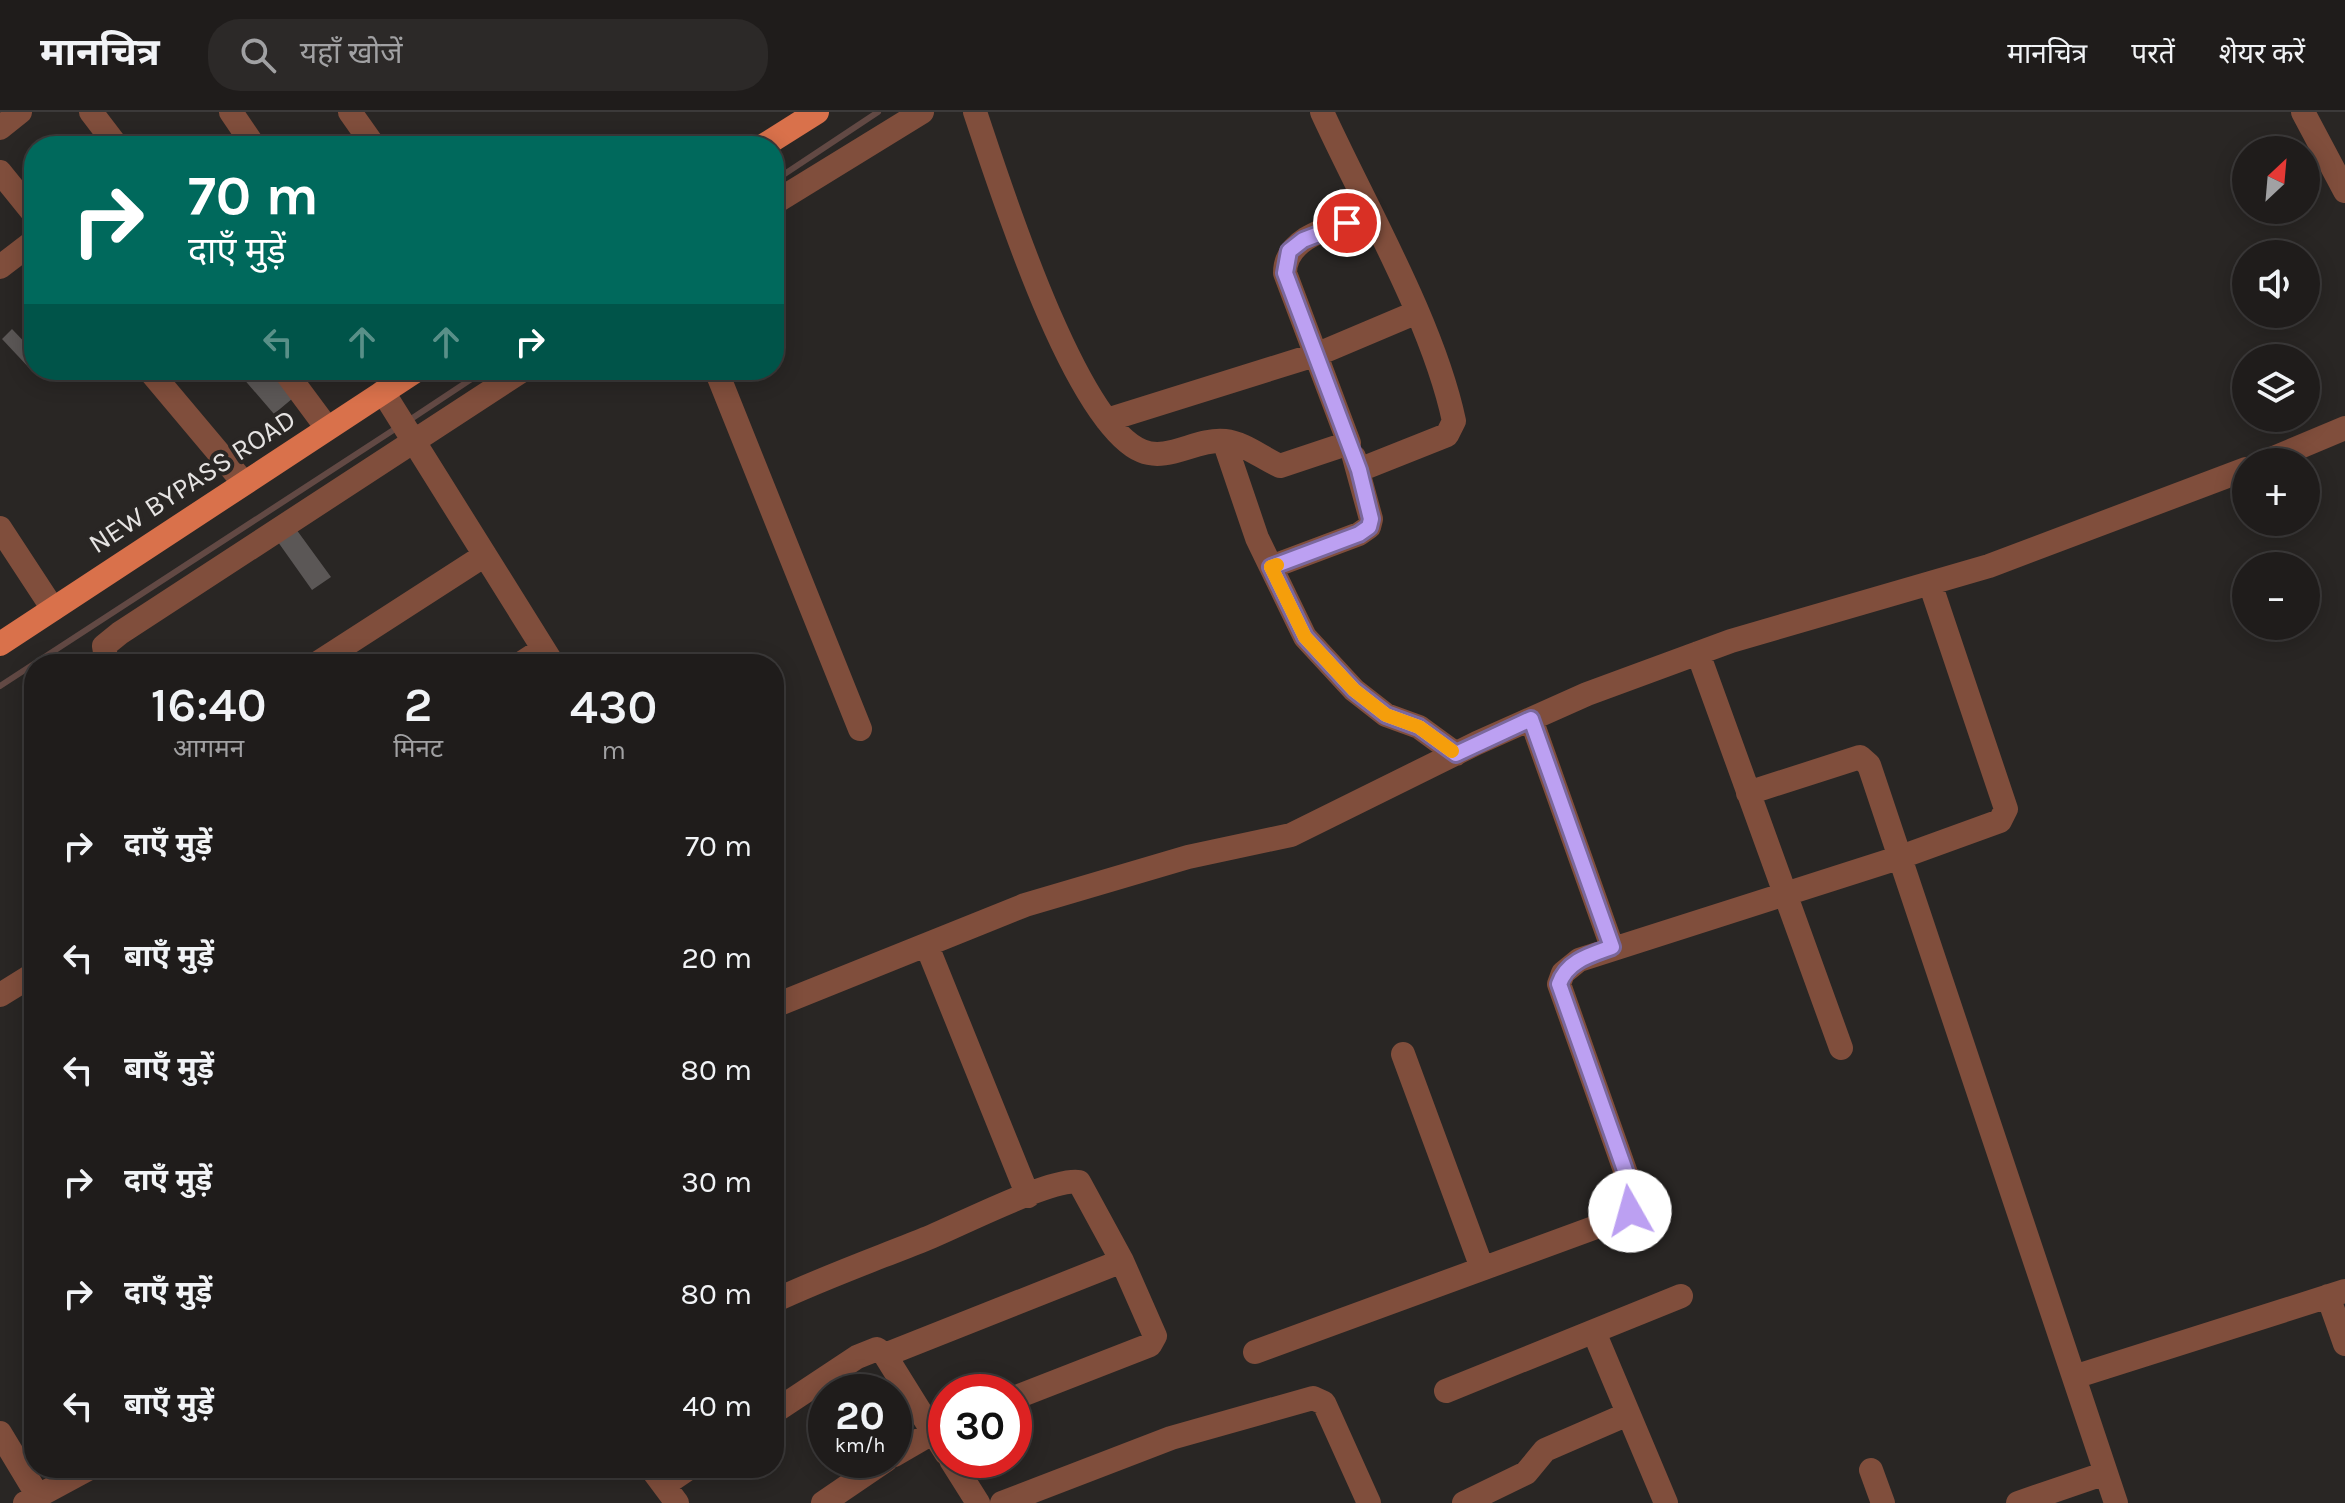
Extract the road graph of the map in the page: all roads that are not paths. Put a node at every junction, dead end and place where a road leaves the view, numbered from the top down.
1 (91, 112) edge
2 (231, 112) edge
3 (350, 112) edge
4 (817, 112) edge
5 (922, 112) edge
6 (975, 112) edge
7 (1322, 112) edge
8 (2303, 112) edge
9 (109, 136) edge
10 (247, 136) edge
11 (367, 136) edge
12 (779, 136) edge
13 (0, 172) edge
14 (2345, 191) edge
15 (784, 197) edge
16 (24, 202) edge
17 (1369, 214) junction
18 (24, 249) edge
19 (0, 267) edge
20 (1415, 313) junction
21 (1318, 354) junction
22 (157, 380) edge
23 (291, 380) edge
24 (401, 380) edge
25 (504, 380) edge
26 (720, 380) edge
27 (383, 392) junction
28 (1107, 420) junction
29 (327, 428) junction
30 (2345, 428) edge
31 (406, 430) junction
32 (1224, 441) junction
33 (1349, 443) junction
34 (2297, 448) edge
35 (1280, 466) junction
36 (1359, 470) junction
37 (2232, 474) edge
38 (1237, 481) junction
39 (244, 483) junction
40 (0, 528) edge
41 (485, 555) junction
42 (1271, 567) junction
43 (1930, 583) junction
44 (53, 609) junction
45 (0, 644) edge
46 (1698, 653) junction
47 (103, 654) edge
48 (332, 654) edge
49 (547, 654) edge
50 (1531, 719) junction
51 (860, 729) dead end
52 (1456, 754) junction
53 (1748, 793) junction
54 (1898, 858) junction
55 (1783, 893) junction
56 (927, 946) junction
57 (1612, 947) junction
58 (24, 980) edge
59 (0, 995) edge
60 (784, 1002) edge
61 (1841, 1048) dead end
62 (1403, 1054) dead end
63 (1028, 1196) junction
64 (1122, 1261) junction
65 (1482, 1268) junction
66 (2337, 1293) edge
67 (784, 1296) edge
68 (1681, 1296) dead end
69 (1594, 1332) junction
70 (2345, 1344) edge
71 (1255, 1352) dead end
72 (885, 1355) junction
73 (2074, 1377) junction
74 (1032, 1391) edge
75 (1446, 1391) dead end
76 (784, 1406) edge
77 (928, 1413) edge
78 (1628, 1414) junction
79 (0, 1433) edge
80 (1871, 1470) dead end
81 (2106, 1473) junction
82 (72, 1478) edge
83 (860, 1478) edge
84 (962, 1478) edge
85 (31, 1500) edge
86 (823, 1503) edge
87 (978, 1503) edge
88 (1002, 1503) edge
89 (1369, 1503) edge
90 (1464, 1503) edge
91 (1666, 1503) edge
92 (1883, 1503) edge
93 (2018, 1503) edge
94 (2116, 1503) edge

1 - 9 street
2 - 10 street
3 - 11 street
4 - 12 main road
5 - 15 street
6 - 28 street
7 - 17 street
8 - 14 street
13 - 16 street
17 - 20 street
17 - 21 street
18 - 19 street
20 - 21 street
20 - 36 street
21 - 28 street
21 - 33 street
22 - 39 street
23 - 29 street
24 - 27 main road, NEW BYPASS ROAD
25 - 31 street
26 - 51 street
27 - 29 main road, NEW BYPASS ROAD
27 - 31 street
28 - 32 street
29 - 39 main road, NEW BYPASS ROAD
30 - 34 street
31 - 41 street
31 - 47 street
32 - 35 street
32 - 38 street
33 - 35 street
33 - 36 street
35 - 38 street
36 - 42 street
37 - 43 street
38 - 42 street
39 - 44 main road, NEW BYPASS ROAD
40 - 44 street
41 - 48 street
41 - 49 street
42 - 52 street
43 - 46 street
43 - 54 street
44 - 45 main road, NEW BYPASS ROAD
46 - 50 street
46 - 53 street
50 - 52 street
50 - 57 street
52 - 56 street
53 - 54 street
53 - 55 street
54 - 55 street
54 - 73 street
55 - 57 street
55 - 61 street
56 - 60 street
56 - 63 street
57 - 65 street
58 - 59 street
62 - 65 street
63 - 64 street
63 - 67 street
64 - 72 street
64 - 74 street
65 - 71 street
66 - 70 street
66 - 73 street
68 - 69 street
69 - 75 street
69 - 78 street
72 - 76 street
72 - 77 street
73 - 81 street
78 - 90 street
78 - 91 street
79 - 85 street
80 - 92 street
81 - 93 street
81 - 94 street
82 - 85 street
83 - 86 street
84 - 87 street
88 - 89 street

